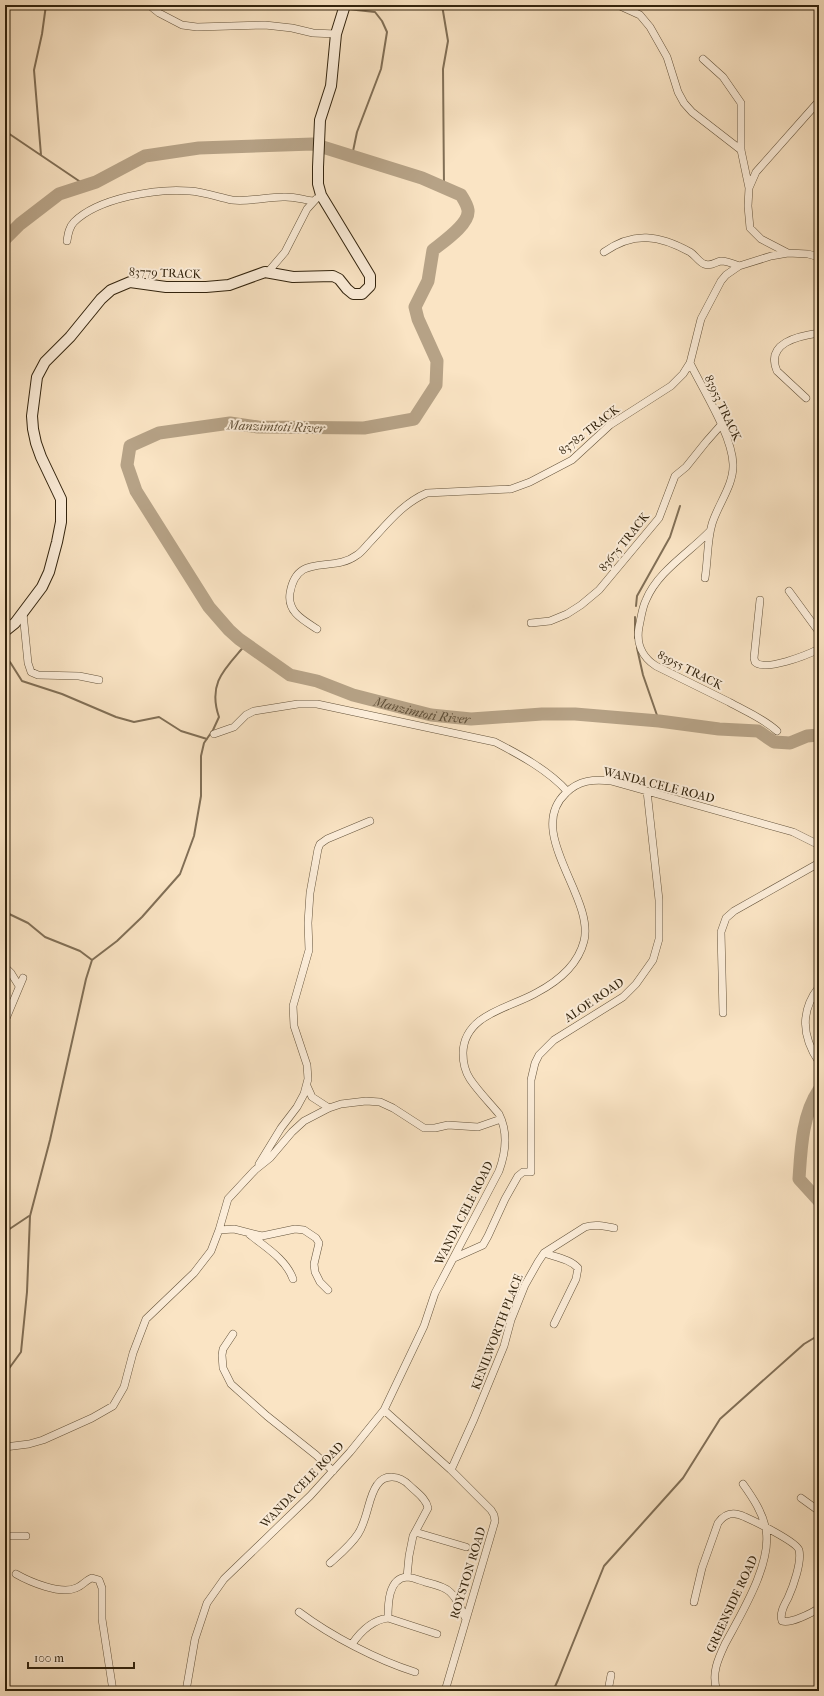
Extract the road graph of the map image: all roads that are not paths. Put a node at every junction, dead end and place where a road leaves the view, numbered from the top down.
1 (150, 5) edge
2 (618, 5) edge
3 (344, 8) edge
4 (336, 34) junction
5 (703, 59) dead end
6 (819, 101) edge
7 (741, 150) junction
8 (749, 188) junction
9 (317, 198) junction
10 (67, 241) dead end
11 (604, 252) dead end
12 (788, 253) junction
13 (819, 257) edge
14 (739, 266) junction
15 (268, 272) junction
16 (819, 333) edge
17 (690, 363) junction
18 (806, 398) dead end
19 (721, 425) junction
20 (710, 531) junction
21 (706, 578) dead end
22 (789, 591) dead end
23 (760, 600) dead end
24 (23, 613) junction
25 (531, 623) dead end
26 (317, 629) dead end
27 (5, 631) edge
28 (819, 632) edge
29 (819, 649) edge
30 (99, 680) dead end
31 (777, 731) dead end
32 (214, 734) dead end
33 (647, 791) junction
34 (567, 792) junction
35 (370, 821) dead end
36 (819, 844) edge
37 (819, 863) edge
38 (5, 967) edge
39 (23, 978) dead end
40 (19, 986) junction
41 (819, 987) edge
42 (724, 1013) dead end
43 (5, 1021) edge
44 (819, 1062) edge
45 (307, 1086) junction
46 (329, 1108) junction
47 (501, 1119) junction
48 (255, 1170) junction
49 (614, 1228) dead end
50 (219, 1230) junction
51 (246, 1232) junction
52 (544, 1253) junction
53 (454, 1258) junction
54 (293, 1279) dead end
55 (328, 1290) dead end
56 (554, 1324) dead end
57 (233, 1334) dead end
58 (384, 1410) junction
59 (5, 1447) edge
60 (451, 1470) junction
61 (333, 1471) junction
62 (743, 1484) dead end
63 (801, 1498) dead end
64 (819, 1511) edge
65 (766, 1529) junction
66 (415, 1532) junction
67 (5, 1536) edge
68 (26, 1536) dead end
69 (466, 1547) dead end
70 (330, 1563) dead end
71 (16, 1574) dead end
72 (407, 1577) junction
73 (694, 1602) dead end
74 (819, 1608) edge
75 (299, 1612) dead end
76 (388, 1618) junction
77 (466, 1619) junction
78 (437, 1634) dead end
79 (352, 1644) junction
80 (415, 1672) dead end
81 (611, 1676) dead end
82 (113, 1691) edge
83 (186, 1691) edge
84 (445, 1691) edge
85 (608, 1691) edge
86 (717, 1691) edge

1 - 4 street
2 - 7 street
3 - 4 street, 83779 TRACK
4 - 9 street, 83779 TRACK
5 - 7 street
6 - 8 street
7 - 8 street
8 - 12 street
9 - 10 street
9 - 15 street
9 - 15 street, 83779 TRACK
11 - 14 street
12 - 13 street, 83782 TRACK
12 - 14 street, 83782 TRACK
14 - 17 street, 83782 TRACK
15 - 24 street, 83779 TRACK
16 - 18 street
17 - 19 street, 83953 TRACK
17 - 26 street, 83782 TRACK
19 - 20 street, 83953 TRACK
19 - 25 street, 83675 TRACK
20 - 21 street, 83953 TRACK
20 - 31 street, 83955 TRACK
22 - 28 street
23 - 29 street
24 - 27 street, 83779 TRACK
24 - 30 street
32 - 34 street
33 - 34 street, WANDA CELE ROAD
33 - 36 street, WANDA CELE ROAD
33 - 53 street, ALOE ROAD
34 - 47 street, WANDA CELE ROAD
35 - 45 street
37 - 42 street
38 - 40 street
39 - 40 street
40 - 43 street
41 - 44 street
45 - 46 street
45 - 48 street
46 - 47 street
46 - 48 street
47 - 53 street, WANDA CELE ROAD
48 - 50 street
49 - 52 street, KENILWORTH PLACE
50 - 51 street
50 - 59 street
51 - 54 street
51 - 55 street
52 - 56 street
52 - 60 street, KENILWORTH PLACE
53 - 58 street, WANDA CELE ROAD
57 - 61 street
58 - 60 street, ROYSTON ROAD
58 - 61 street, WANDA CELE ROAD
60 - 77 street, ROYSTON ROAD
61 - 83 street, WANDA CELE ROAD
62 - 65 street, GREENSIDE ROAD
63 - 64 street
65 - 73 street
65 - 74 street
65 - 86 street, GREENSIDE ROAD
66 - 69 street
66 - 70 street
66 - 72 street
67 - 68 street
71 - 82 street
72 - 76 street
72 - 77 street
75 - 79 street
76 - 78 street
76 - 79 street
77 - 84 street, ROYSTON ROAD
79 - 80 street
81 - 85 street

